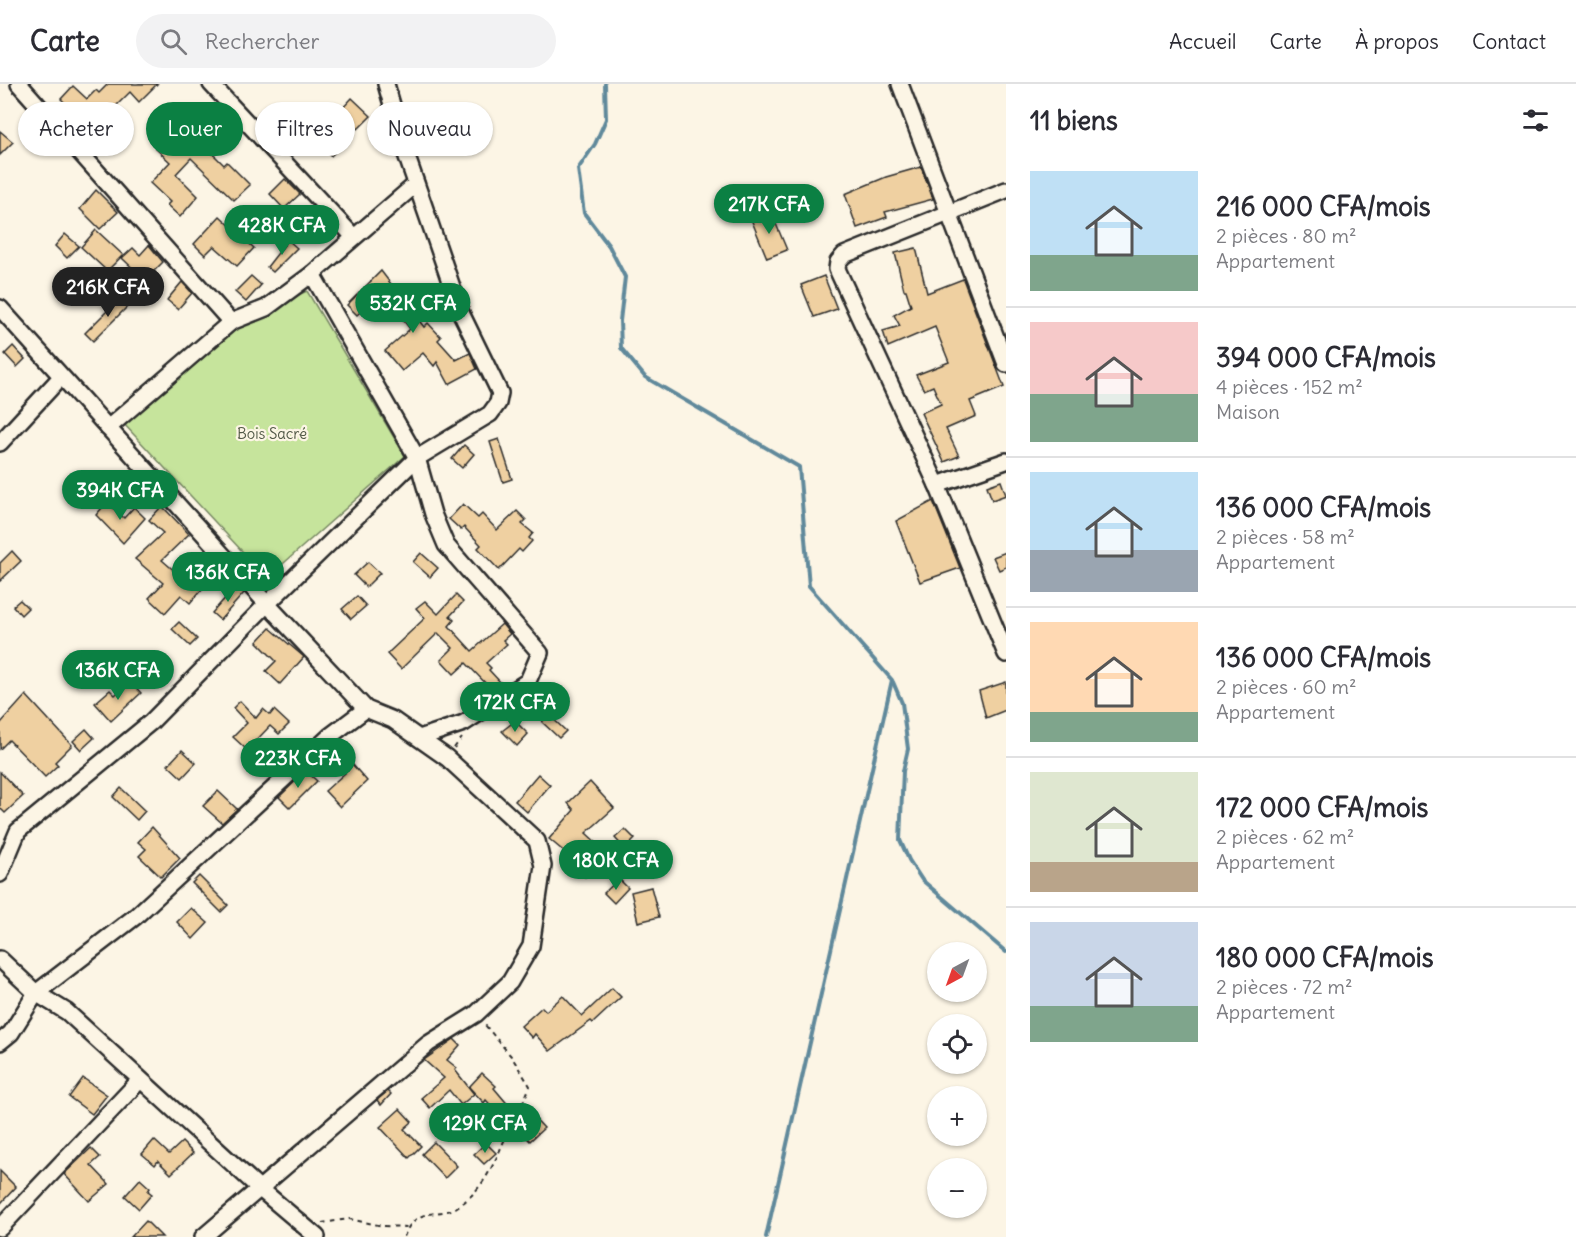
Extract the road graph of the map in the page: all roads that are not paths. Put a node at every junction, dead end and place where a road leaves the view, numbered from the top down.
1 (19, 84) edge
2 (211, 84) edge
3 (386, 84) edge
4 (900, 84) edge
5 (416, 184) junction
6 (1006, 190) edge
7 (948, 213) junction
8 (354, 237) junction
9 (312, 274) junction
10 (0, 308) edge
11 (231, 322) junction
12 (1006, 364) edge
13 (61, 377) junction
14 (108, 428) junction
15 (0, 443) edge
16 (417, 458) junction
17 (1006, 461) edge
18 (937, 485) junction
19 (267, 604) junction
20 (1006, 654) edge
21 (366, 709) junction
22 (419, 738) junction
23 (0, 874) edge
24 (0, 959) edge
25 (36, 993) junction
26 (0, 1042) edge
27 (140, 1080) junction
28 (258, 1187) junction
29 (0, 1228) edge
30 (313, 1234) edge
31 (203, 1237) edge

1 - 11 street
2 - 8 street
3 - 5 street
4 - 7 street
5 - 8 street
5 - 16 street
6 - 7 street
7 - 12 street
7 - 18 street
8 - 9 street
9 - 11 street
9 - 16 street
10 - 13 street
11 - 14 street
13 - 14 street
13 - 15 street
14 - 19 street
16 - 19 street
16 - 22 street
17 - 18 street
18 - 20 street
19 - 21 street
19 - 23 street
21 - 22 street
21 - 25 street
22 - 28 street
24 - 25 street
25 - 26 street
25 - 27 street
27 - 28 street
27 - 29 street
28 - 30 street
28 - 31 street

